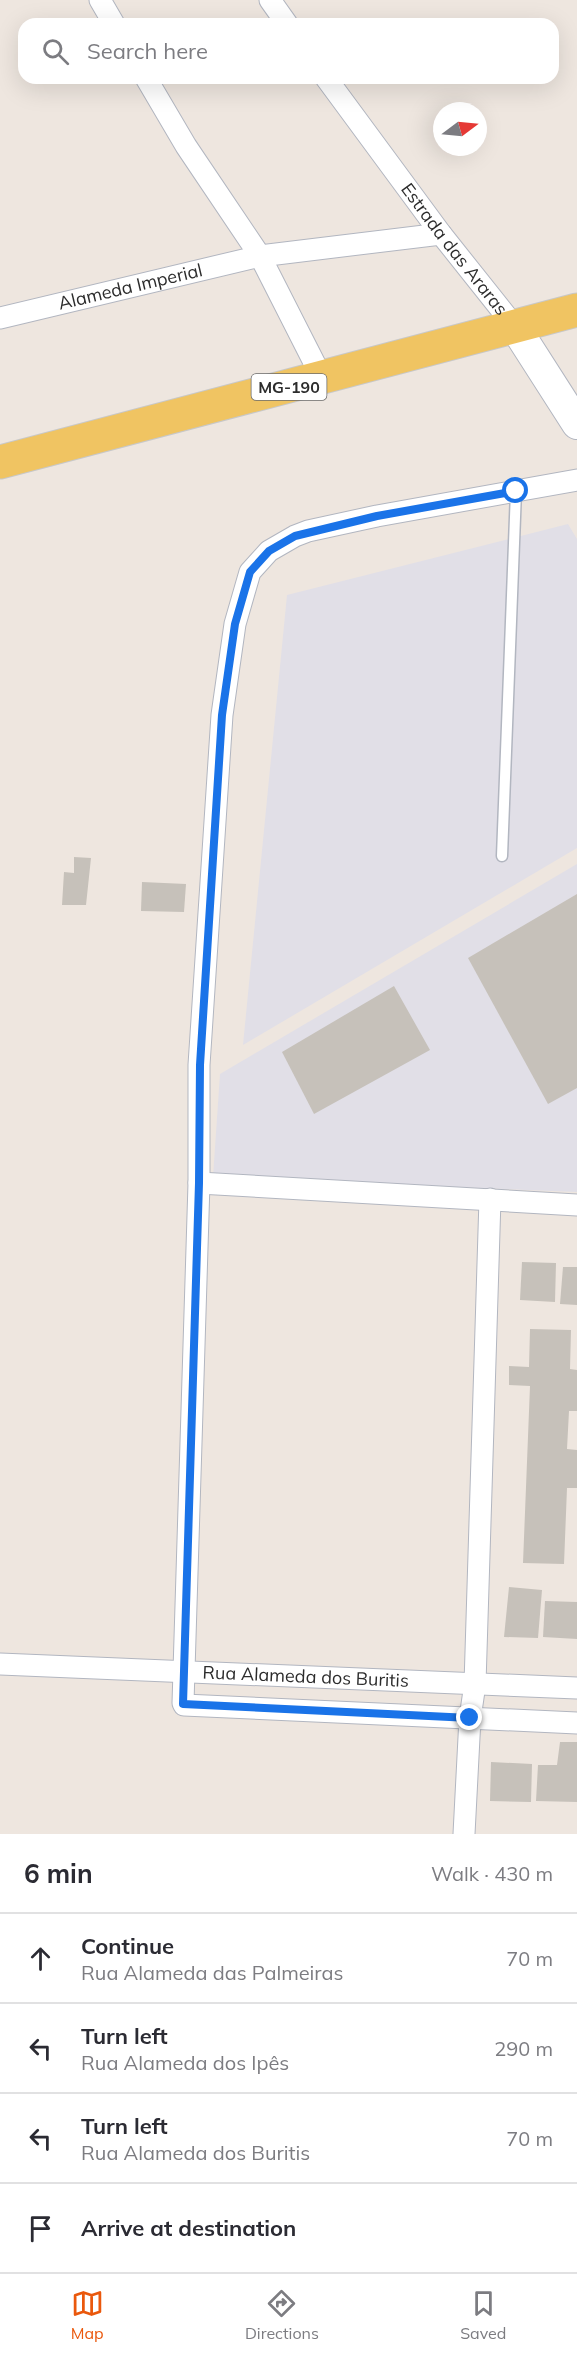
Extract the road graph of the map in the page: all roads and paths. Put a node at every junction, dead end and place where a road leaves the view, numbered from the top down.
1 (100, 0) edge
2 (270, 0) edge
3 (110, 18) edge
4 (283, 18) edge
5 (150, 84) edge
6 (330, 84) edge
7 (441, 234) junction
8 (260, 256) junction
9 (577, 310) edge
10 (0, 318) edge
11 (515, 327) junction
12 (322, 378) junction
13 (577, 424) edge
14 (0, 462) edge
15 (577, 480) edge
16 (516, 491) junction
17 (502, 856) dead end
18 (199, 1183) junction
19 (490, 1198) junction
20 (577, 1205) edge
21 (0, 1664) edge
22 (185, 1671) junction
23 (475, 1684) junction
24 (577, 1688) edge
25 (470, 1718) junction
26 (577, 1723) edge
27 (464, 1834) edge

1 - 3 street
2 - 4 street
5 - 8 street
6 - 7 street, Estrada das Araras
7 - 8 street, Alameda Imperial
7 - 11 street, Estrada das Araras
8 - 10 street, Alameda Imperial
8 - 12 street
9 - 11 main road, MG-190
11 - 12 main road, MG-190
11 - 13 street, Estrada das Araras
12 - 14 main road, MG-190
15 - 16 street
16 - 17 lane
16 - 18 street
18 - 19 street
18 - 22 street
19 - 20 street
19 - 23 street
21 - 22 street, Rua Alameda dos Buritis
22 - 23 street, Rua Alameda dos Buritis
22 - 25 street, Rua Alameda dos Buritis
23 - 24 street, Rua Alameda dos Buritis
23 - 25 street
25 - 26 street, Rua Alameda dos Buritis
25 - 27 street

